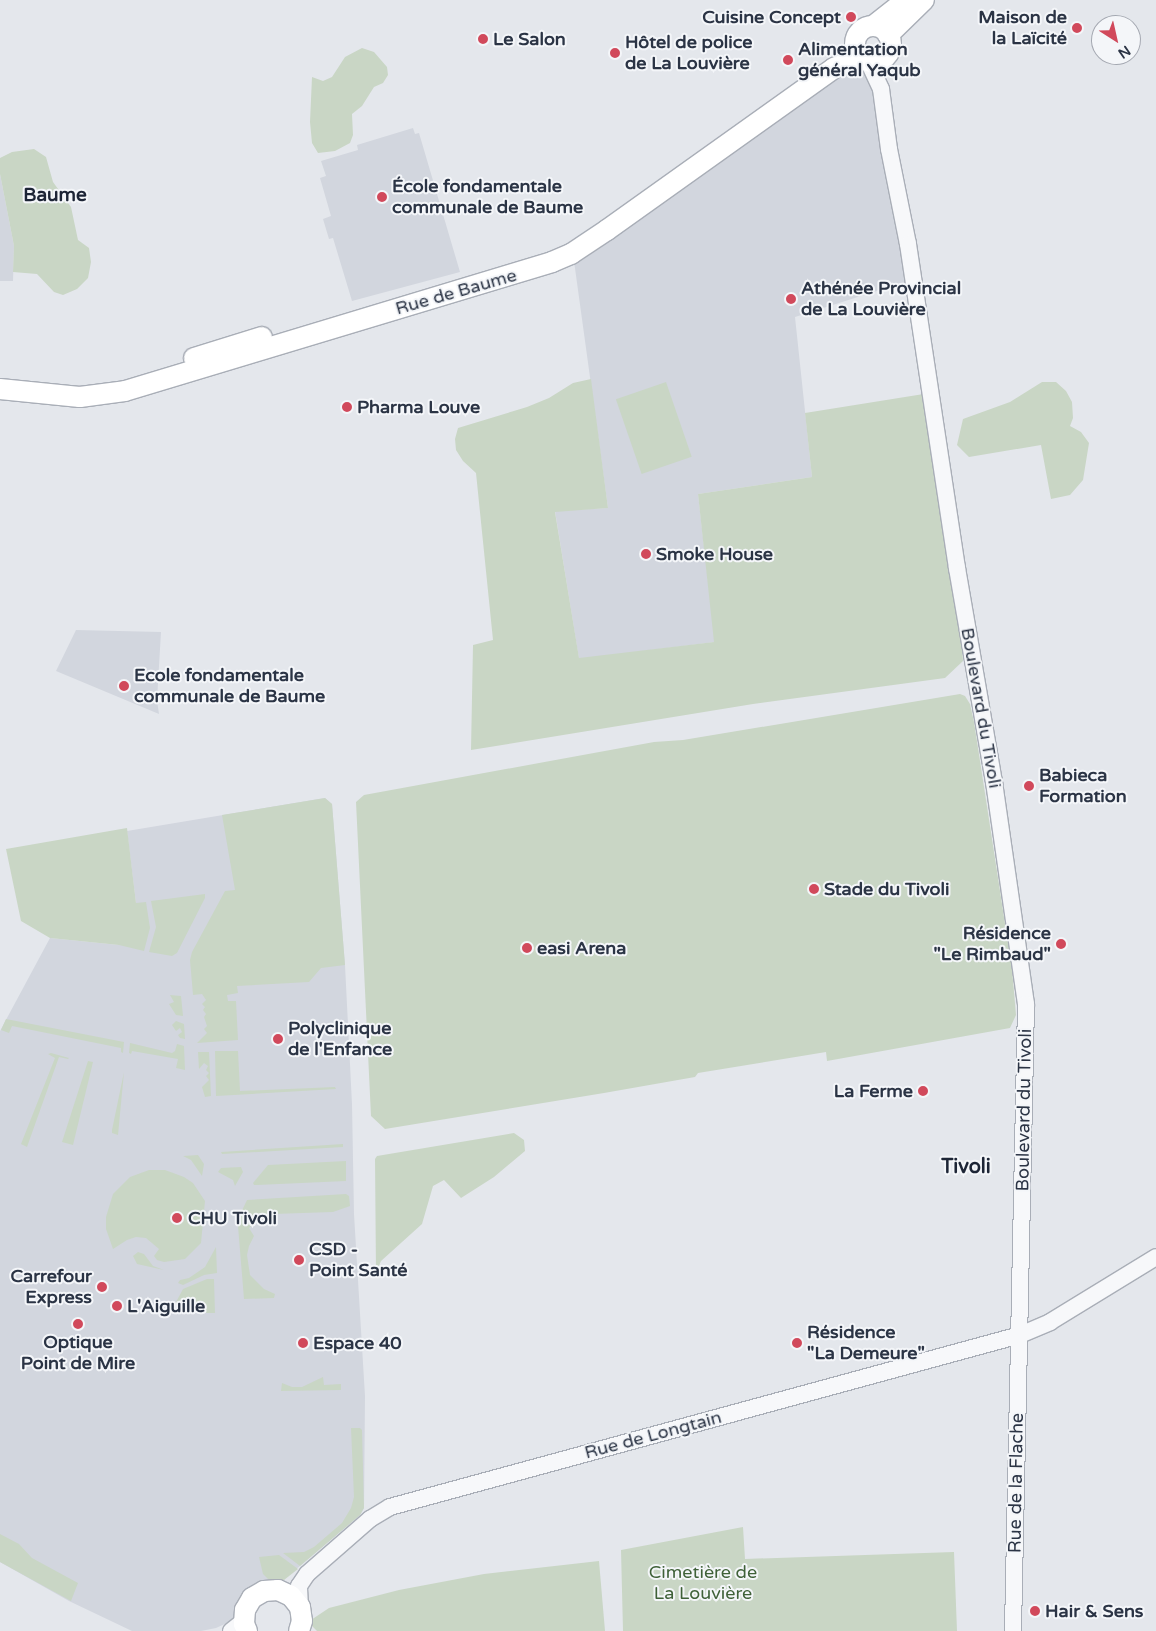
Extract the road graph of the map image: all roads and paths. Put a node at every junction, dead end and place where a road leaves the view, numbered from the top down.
1 (906, 0) edge
2 (924, 0) edge
3 (880, 31) junction
4 (866, 56) junction
5 (0, 379) edge
6 (0, 389) edge
7 (1156, 1257) edge
8 (1020, 1335) junction
9 (307, 1574) junction
10 (278, 1590) junction
11 (300, 1607) junction
12 (241, 1628) edge
13 (299, 1631) edge
14 (1013, 1631) edge

1 - 3 main road
2 - 3 main road
3 - 4 main road
3 - 4 main road
4 - 5 main road, Rue de Baume
4 - 6 main road, Rue de Baume
4 - 8 street, Boulevard du Tivoli
7 - 8 street, Rue de Longtain
8 - 9 street, Rue de Longtain
8 - 14 street, Rue de la Flache
9 - 10 street, Rue de Longtain
9 - 11 street
10 - 11 main road
10 - 12 main road
11 - 13 main road

